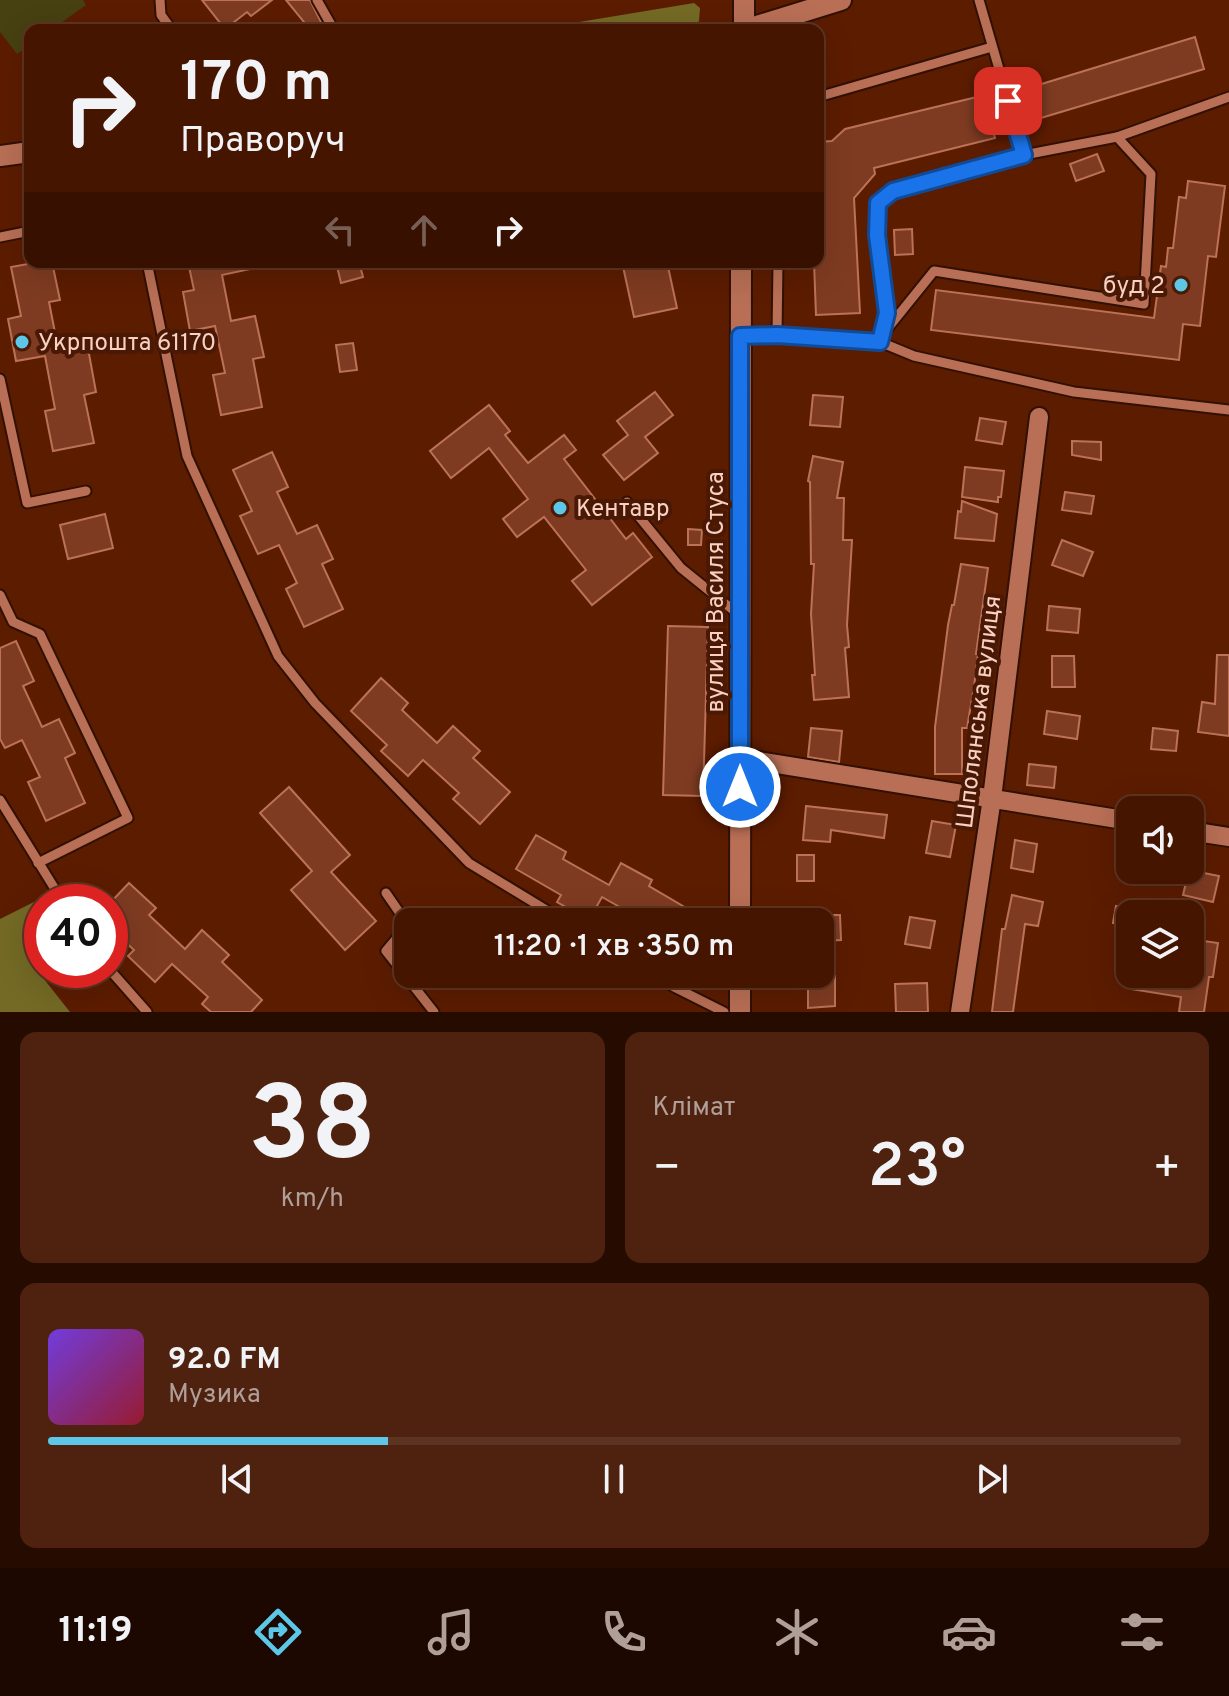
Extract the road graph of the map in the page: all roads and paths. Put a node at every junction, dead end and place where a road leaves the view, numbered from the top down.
1 (160, 0) edge
2 (317, 0) edge
3 (744, 0) edge
4 (841, 0) edge
5 (979, 0) edge
6 (168, 24) edge
7 (331, 24) edge
8 (744, 24) edge
9 (763, 24) edge
10 (992, 47) junction
11 (824, 95) edge
12 (1229, 97) edge
13 (1117, 137) junction
14 (24, 153) edge
15 (1024, 155) junction
16 (0, 156) edge
17 (24, 232) edge
18 (0, 237) edge
19 (148, 268) edge
20 (741, 268) edge
21 (778, 268) edge
22 (777, 335) junction
23 (740, 336) junction
24 (881, 339) junction
25 (0, 379) edge
26 (1229, 410) edge
27 (1039, 417) dead end
28 (86, 491) dead end
29 (627, 502) dead end
30 (0, 595) edge
31 (741, 616) junction
32 (740, 758) junction
33 (992, 798) junction
34 (0, 800) edge
35 (1116, 819) edge
36 (1204, 833) edge
37 (1229, 837) edge
38 (38, 863) junction
39 (51, 884) edge
40 (386, 893) dead end
41 (543, 908) edge
42 (740, 908) edge
43 (126, 988) edge
44 (676, 988) edge
45 (740, 988) edge
46 (147, 1012) edge
47 (434, 1012) edge
48 (724, 1012) edge
49 (740, 1012) edge
50 (960, 1012) edge

1 - 6 lane
2 - 7 lane
3 - 8 street
4 - 9 street
5 - 10 lane
10 - 11 lane
10 - 15 lane
12 - 13 lane
13 - 15 lane
13 - 24 lane
14 - 16 street
15 - 24 lane
17 - 18 lane
19 - 41 lane
20 - 23 street, вулиця Василя Стуса
21 - 22 lane
22 - 23 lane
22 - 24 lane
23 - 31 street, вулиця Василя Стуса
24 - 26 lane
25 - 28 lane
27 - 33 street, Шполянська вулиця
29 - 31 lane
30 - 38 lane
31 - 32 street, вулиця Василя Стуса
32 - 33 street
32 - 42 street, вулиця Василя Стуса
33 - 35 street
33 - 50 street, Шполянська вулиця
34 - 38 lane
36 - 37 street
38 - 39 lane
40 - 47 lane
43 - 46 lane
44 - 48 lane
45 - 49 street

